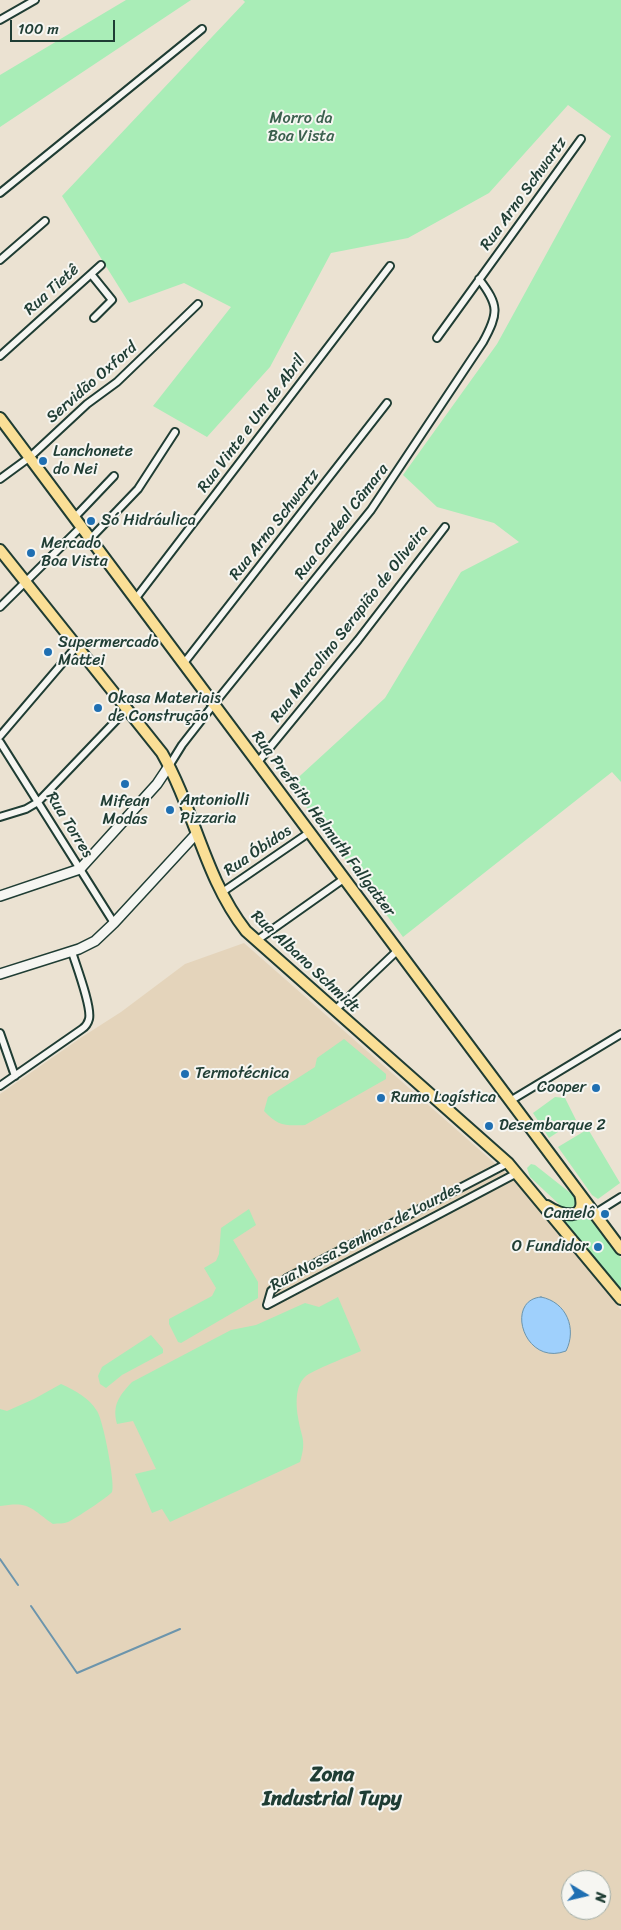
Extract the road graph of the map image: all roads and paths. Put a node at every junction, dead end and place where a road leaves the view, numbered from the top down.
1 (35, 0) edge
2 (0, 20) edge
3 (202, 29) dead end
4 (581, 139) dead end
5 (0, 193) edge
6 (45, 221) dead end
7 (0, 260) edge
8 (101, 265) dead end
9 (390, 266) dead end
10 (91, 274) junction
11 (480, 279) junction
12 (198, 304) dead end
13 (94, 318) dead end
14 (437, 338) dead end
15 (0, 356) edge
16 (387, 403) dead end
17 (0, 418) edge
18 (175, 432) dead end
19 (30, 458) junction
20 (114, 476) dead end
21 (0, 479) edge
22 (75, 517) junction
23 (82, 526) junction
24 (445, 527) dead end
25 (91, 538) junction
26 (0, 550) edge
27 (26, 582) junction
28 (136, 598) junction
29 (0, 607) edge
30 (77, 646) junction
31 (184, 663) junction
32 (214, 704) junction
33 (127, 709) junction
34 (0, 736) edge
35 (0, 742) edge
36 (258, 762) junction
37 (169, 766) junction
38 (38, 802) junction
39 (0, 818) edge
40 (310, 832) junction
41 (196, 834) junction
42 (80, 869) junction
43 (344, 878) junction
44 (221, 893) junction
45 (0, 896) edge
46 (114, 923) junction
47 (256, 941) junction
48 (398, 950) junction
49 (72, 952) junction
50 (0, 974) edge
51 (334, 1010) junction
52 (0, 1033) edge
53 (621, 1034) edge
54 (15, 1076) junction
55 (0, 1086) edge
56 (510, 1101) junction
57 (508, 1164) junction
58 (517, 1173) junction
59 (579, 1193) junction
60 (621, 1196) edge
61 (538, 1199) junction
62 (594, 1214) junction
63 (621, 1249) edge
64 (342, 1250) junction
65 (348, 1262) junction
66 (621, 1299) edge

1 - 2 street
3 - 5 street
4 - 11 street, Rua Arno Schwartz
6 - 7 street
8 - 10 street, Rua Tietê
9 - 28 street, Rua Vinte e Um de Abril
10 - 13 street
10 - 15 street, Rua Tietê
11 - 14 street, Rua Arno Schwartz
11 - 32 street, Rua Cardeal Câmara
12 - 19 street, Servidão Oxford
16 - 31 street, Rua Arno Schwartz
17 - 19 main road, Rua Prefeito Helmuth Fallgatter
18 - 25 street
19 - 21 street, Servidão Oxford
19 - 22 main road, Rua Prefeito Helmuth Fallgatter
20 - 22 street
22 - 23 main road, Rua Prefeito Helmuth Fallgatter
23 - 25 main road, Rua Prefeito Helmuth Fallgatter
23 - 27 street
24 - 36 street, Rua Marcolino Serapião de Oliveira
25 - 28 main road, Rua Prefeito Helmuth Fallgatter
26 - 27 main road, Rua Albano Schmidt
27 - 29 street
27 - 30 main road, Rua Albano Schmidt
28 - 31 main road, Rua Prefeito Helmuth Fallgatter
30 - 33 main road, Rua Albano Schmidt
30 - 34 street
31 - 32 main road, Rua Prefeito Helmuth Fallgatter
32 - 36 main road, Rua Prefeito Helmuth Fallgatter
32 - 37 street, Rua Cardeal Câmara
33 - 37 main road, Rua Albano Schmidt
33 - 38 street
35 - 38 street, Rua Torres
36 - 40 main road, Rua Prefeito Helmuth Fallgatter
37 - 41 main road, Rua Albano Schmidt
37 - 42 street
38 - 39 street
38 - 42 street, Rua Torres
40 - 43 main road, Rua Prefeito Helmuth Fallgatter
40 - 44 street, Rua Óbidos
41 - 44 main road, Rua Albano Schmidt
41 - 46 street
42 - 45 street
42 - 46 street, Rua Torres
43 - 47 street
43 - 48 main road, Rua Prefeito Helmuth Fallgatter
44 - 47 main road, Rua Albano Schmidt
46 - 49 street
47 - 51 main road, Rua Albano Schmidt
48 - 51 street
48 - 56 main road, Rua Prefeito Helmuth Fallgatter
49 - 50 street
49 - 54 street
51 - 57 main road, Rua Albano Schmidt
52 - 54 street
53 - 56 street
54 - 55 street
56 - 59 main road, Rua Prefeito Helmuth Fallgatter
57 - 58 main road, Rua Albano Schmidt
57 - 64 street, Rua Nossa Senhora de Lourdes
58 - 61 main road, Rua Albano Schmidt
58 - 65 street, Rua Nossa Senhora de Lourdes
59 - 61 main road
59 - 62 main road, Rua Prefeito Helmuth Fallgatter
60 - 62 street
61 - 66 main road, Rua Albano Schmidt
62 - 63 main road, Rua Prefeito Helmuth Fallgatter
64 - 65 street
64 - 65 street, Rua Nossa Senhora de Lourdes

